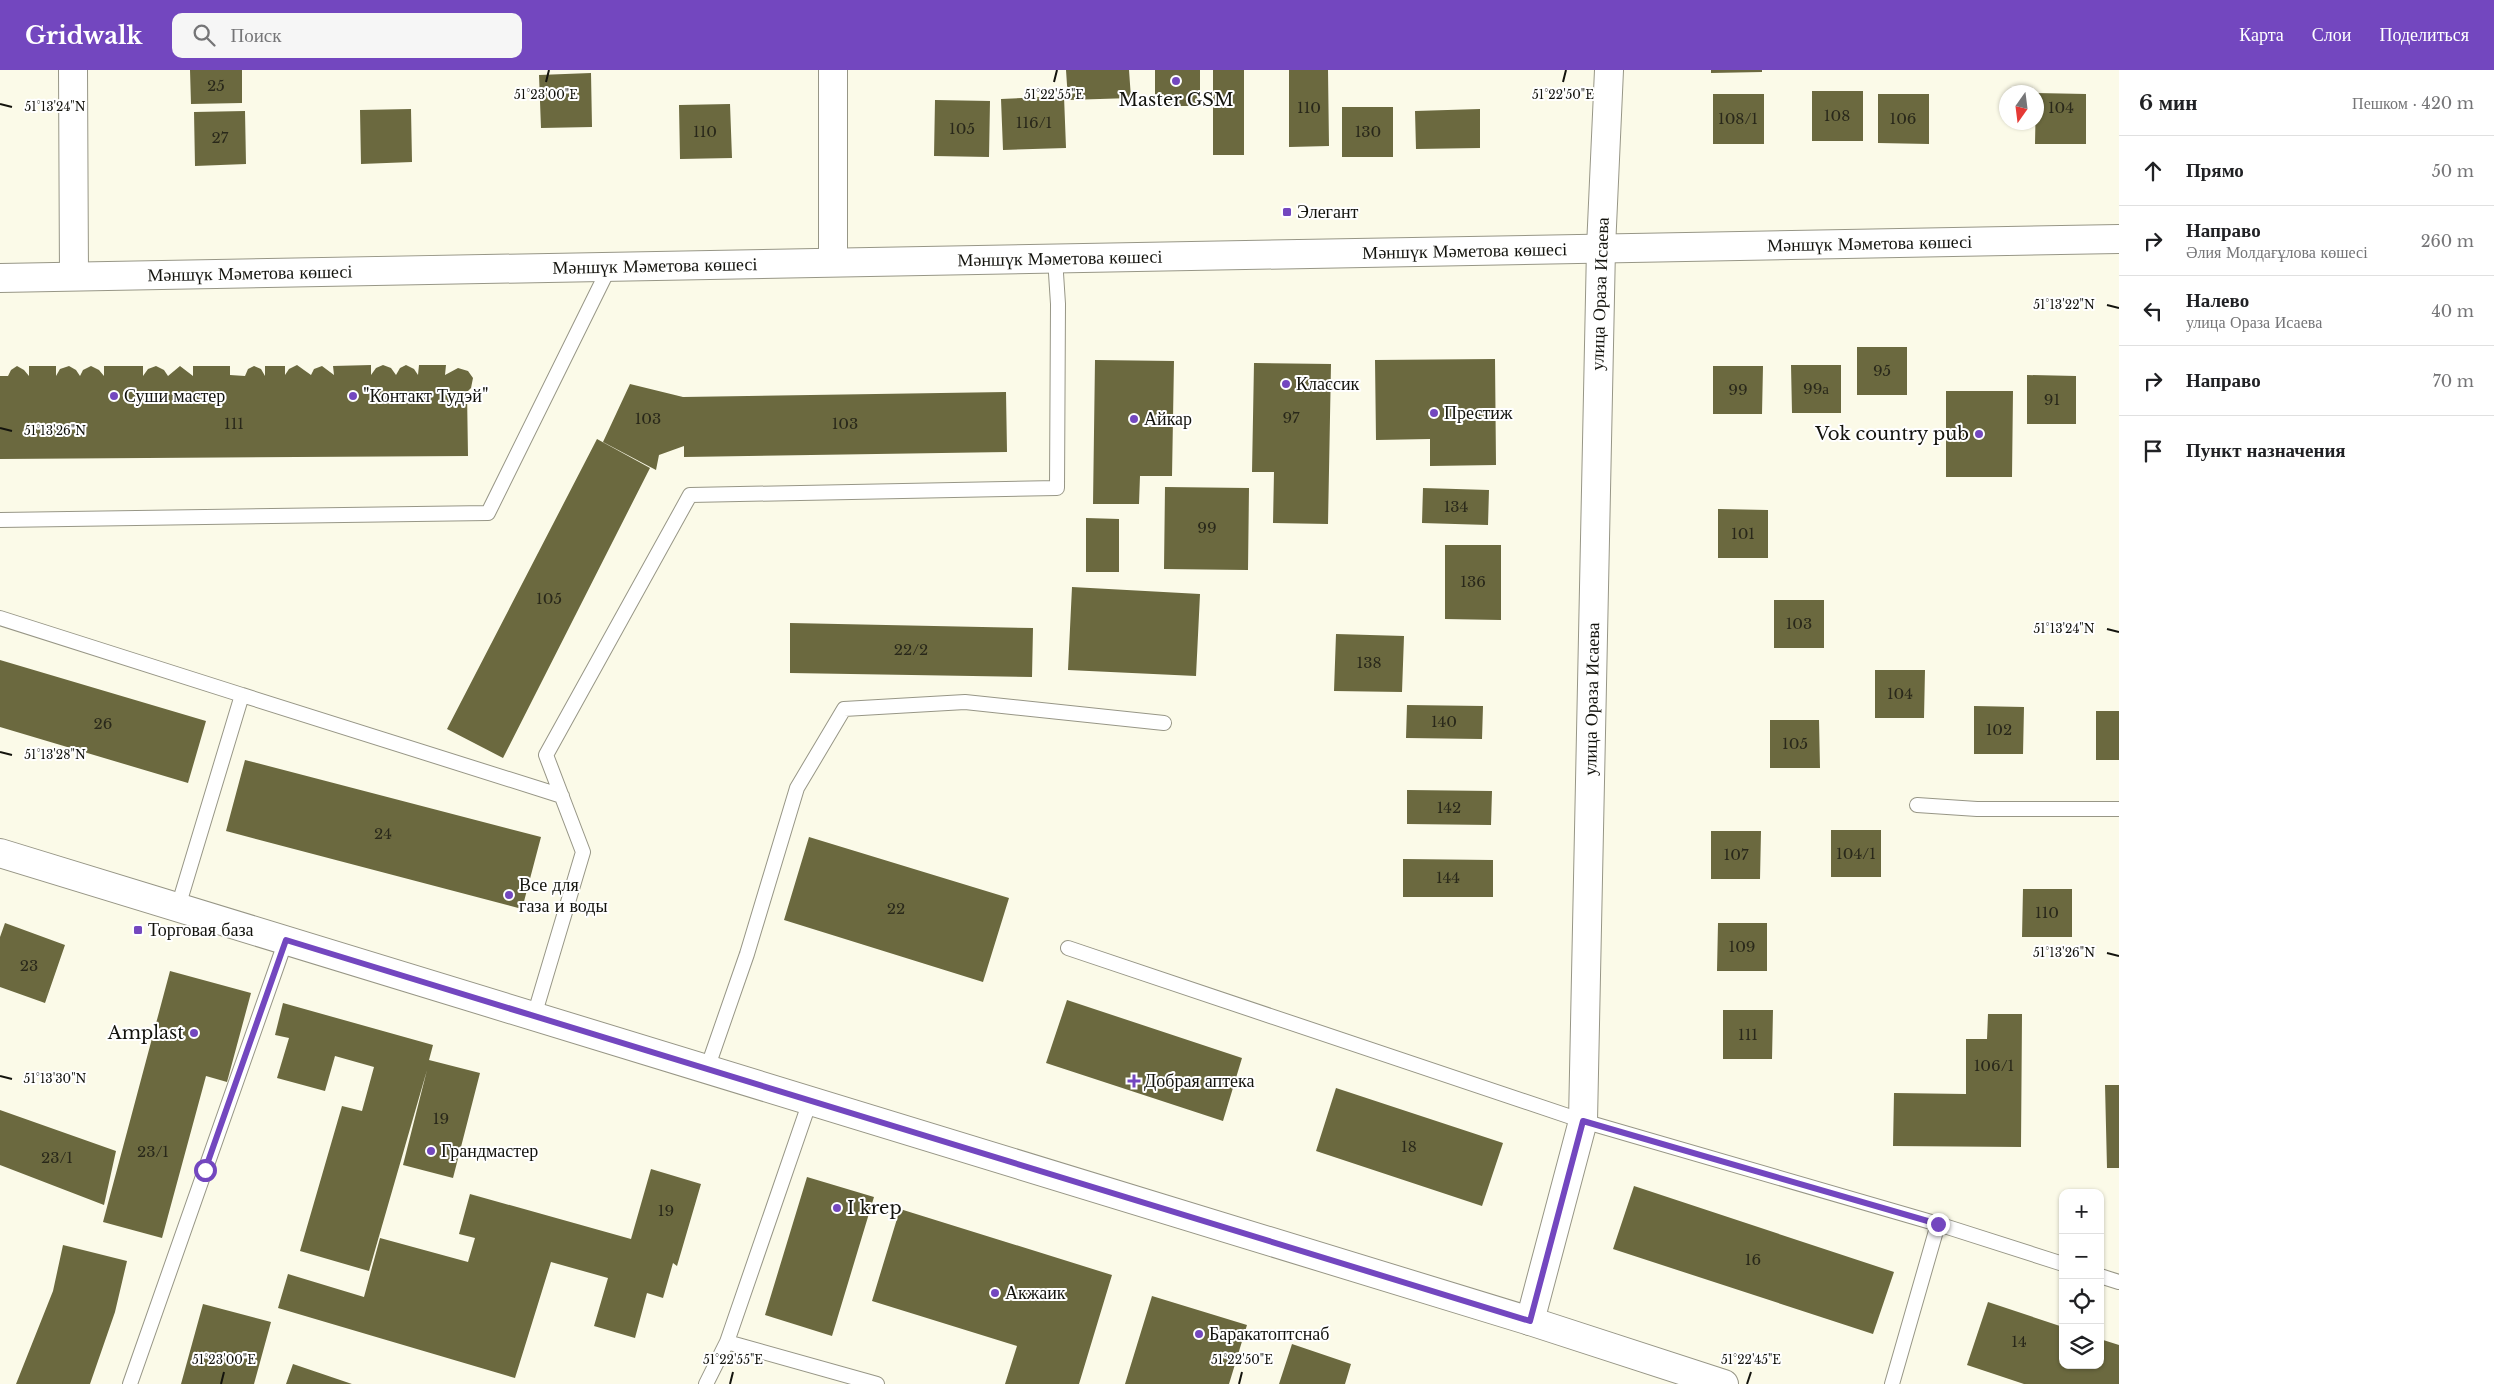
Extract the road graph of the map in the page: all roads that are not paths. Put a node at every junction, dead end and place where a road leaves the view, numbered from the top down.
1 (73, 70) edge
2 (832, 70) edge
3 (1609, 70) edge
4 (2119, 239) edge
5 (1601, 248) junction
6 (1055, 258) junction
7 (833, 262) junction
8 (610, 266) junction
9 (74, 276) junction
10 (0, 278) edge
11 (0, 520) edge
12 (0, 618) edge
13 (242, 695) junction
14 (1164, 723) dead end
15 (562, 796) junction
16 (1916, 805) dead end
17 (2119, 809) edge
18 (0, 853) edge
19 (178, 908) junction
20 (286, 940) junction
21 (1068, 948) dead end
22 (534, 1016) junction
23 (707, 1069) junction
24 (810, 1101) junction
25 (1583, 1121) junction
26 (1938, 1224) junction
27 (2059, 1263) edge
28 (2104, 1277) edge
29 (2119, 1282) edge
30 (1530, 1321) junction
31 (727, 1342) junction
32 (130, 1384) edge
33 (706, 1384) edge
34 (877, 1384) edge
35 (1724, 1384) edge
36 (1892, 1384) edge

1 - 9 main road
2 - 7 main road
3 - 5 main road, улица Ораза Исаева
4 - 5 main road, Мәншүк Мәметова көшесі
5 - 6 main road, Мәншүк Мәметова көшесі
5 - 25 main road, улица Ораза Исаева
6 - 7 main road, Мәншүк Мәметова көшесі
6 - 15 lane
7 - 8 main road, Мәншүк Мәметова көшесі
8 - 9 main road, Мәншүк Мәметова көшесі
8 - 11 lane
9 - 10 main road, Мәншүк Мәметова көшесі
12 - 13 lane
13 - 15 lane
13 - 19 lane
14 - 23 lane
15 - 22 lane
16 - 17 lane
18 - 19 main road
19 - 20 main road
20 - 22 main road
20 - 32 lane
21 - 25 lane
22 - 23 main road
23 - 24 main road
24 - 30 main road
24 - 31 lane
25 - 26 lane
25 - 30 main road, улица Ораза Исаева
26 - 27 lane
26 - 36 lane
28 - 29 lane
30 - 35 main road
31 - 33 lane
31 - 34 lane

